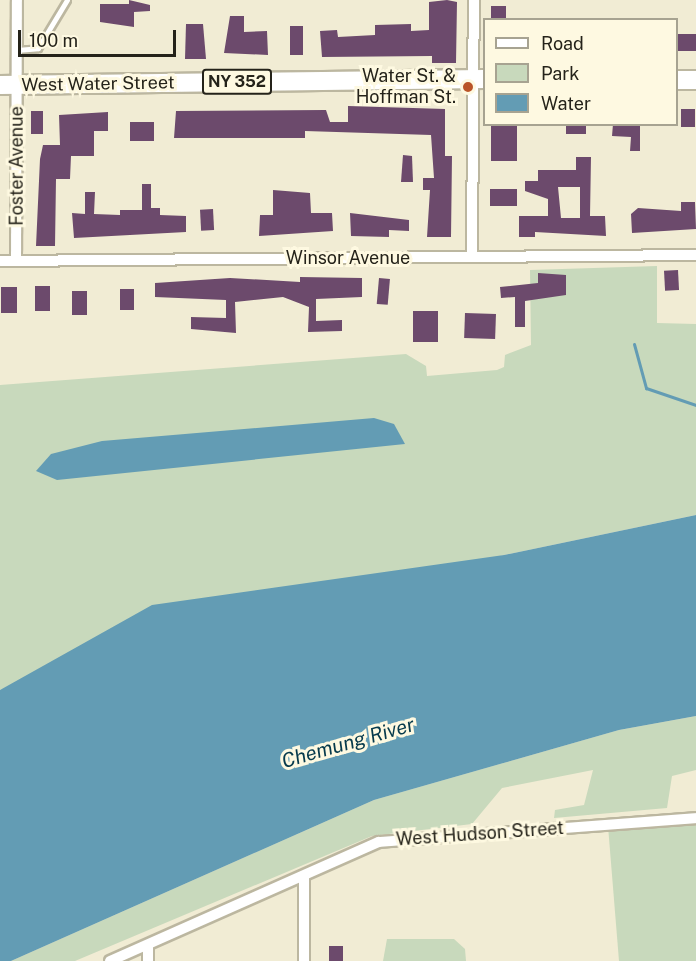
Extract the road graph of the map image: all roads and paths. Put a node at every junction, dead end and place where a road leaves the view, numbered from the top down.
1 (17, 0) edge
2 (67, 0) edge
3 (474, 0) edge
4 (17, 50) junction
5 (479, 79) edge
6 (678, 80) edge
7 (696, 80) edge
8 (0, 85) edge
9 (21, 85) junction
10 (696, 255) edge
11 (472, 257) junction
12 (0, 261) edge
13 (16, 261) junction
14 (696, 818) edge
15 (304, 878) junction
16 (148, 945) junction
17 (110, 961) edge
18 (148, 961) edge
19 (304, 961) edge

1 - 4 street, Foster Avenue
2 - 4 lane
3 - 5 street
4 - 9 street, Foster Avenue
5 - 9 main road, West Water Street / NY 352
5 - 11 street
6 - 7 main road
8 - 9 main road, West Water Street / NY 352
9 - 13 street, Foster Avenue
10 - 11 street, Winsor Avenue
11 - 13 street, Winsor Avenue
12 - 13 street, Winsor Avenue
14 - 15 street, West Hudson Street
15 - 16 street, West Hudson Street
15 - 19 street
16 - 17 street, West Hudson Street
16 - 18 street

